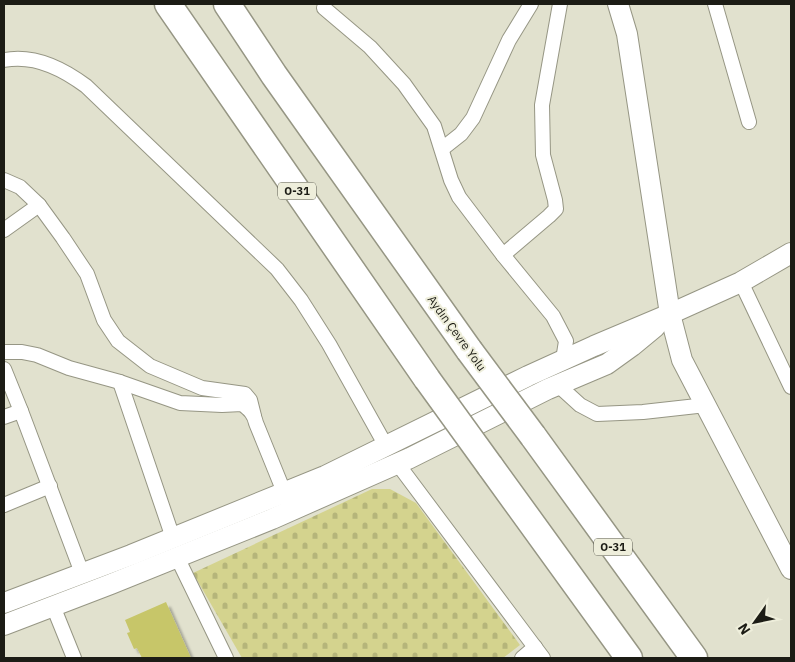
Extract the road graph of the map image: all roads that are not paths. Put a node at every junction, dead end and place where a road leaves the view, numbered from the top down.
1 (168, 4) edge
2 (227, 4) edge
3 (531, 4) edge
4 (560, 4) edge
5 (618, 4) edge
6 (715, 4) edge
7 (324, 8) dead end
8 (4, 60) edge
9 (749, 122) dead end
10 (442, 149) junction
11 (4, 180) edge
12 (39, 206) junction
13 (4, 230) edge
14 (791, 253) edge
15 (503, 255) junction
16 (741, 282) junction
17 (670, 314) junction
18 (4, 352) edge
19 (563, 360) junction
20 (4, 369) edge
21 (120, 382) junction
22 (558, 385) junction
23 (791, 387) edge
24 (706, 405) junction
25 (21, 410) junction
26 (254, 416) junction
27 (4, 417) edge
28 (386, 446) junction
29 (397, 463) junction
30 (50, 486) junction
31 (284, 492) junction
32 (4, 504) edge
33 (175, 548) junction
34 (791, 569) edge
35 (82, 573) junction
36 (4, 603) edge
37 (53, 606) junction
38 (4, 625) edge
39 (535, 647) junction
40 (74, 658) edge
41 (226, 658) edge
42 (522, 658) edge
43 (543, 658) edge
44 (629, 658) edge
45 (694, 658) edge

1 - 44 highway, O-31, bridge
2 - 45 highway, Aydın Çevre Yolu / O-31, bridge
3 - 10 street
4 - 15 street
5 - 17 main road
6 - 9 street
7 - 10 street
8 - 28 street
10 - 15 street
11 - 12 street
12 - 13 street
12 - 26 street
14 - 16 main road
15 - 19 street
16 - 17 main road
16 - 23 street
17 - 19 main road
17 - 22 main road
17 - 24 main road
18 - 21 street
19 - 28 main road
20 - 25 street
21 - 26 street
21 - 33 street
22 - 24 street
22 - 29 main road
24 - 34 main road
25 - 27 street
25 - 30 street
26 - 31 street
28 - 31 main road
29 - 33 main road
29 - 39 street
30 - 32 street
30 - 35 street
31 - 33 main road
33 - 35 main road
33 - 37 main road
33 - 41 street
35 - 36 main road
37 - 38 main road
37 - 40 street
39 - 42 street
39 - 43 street

